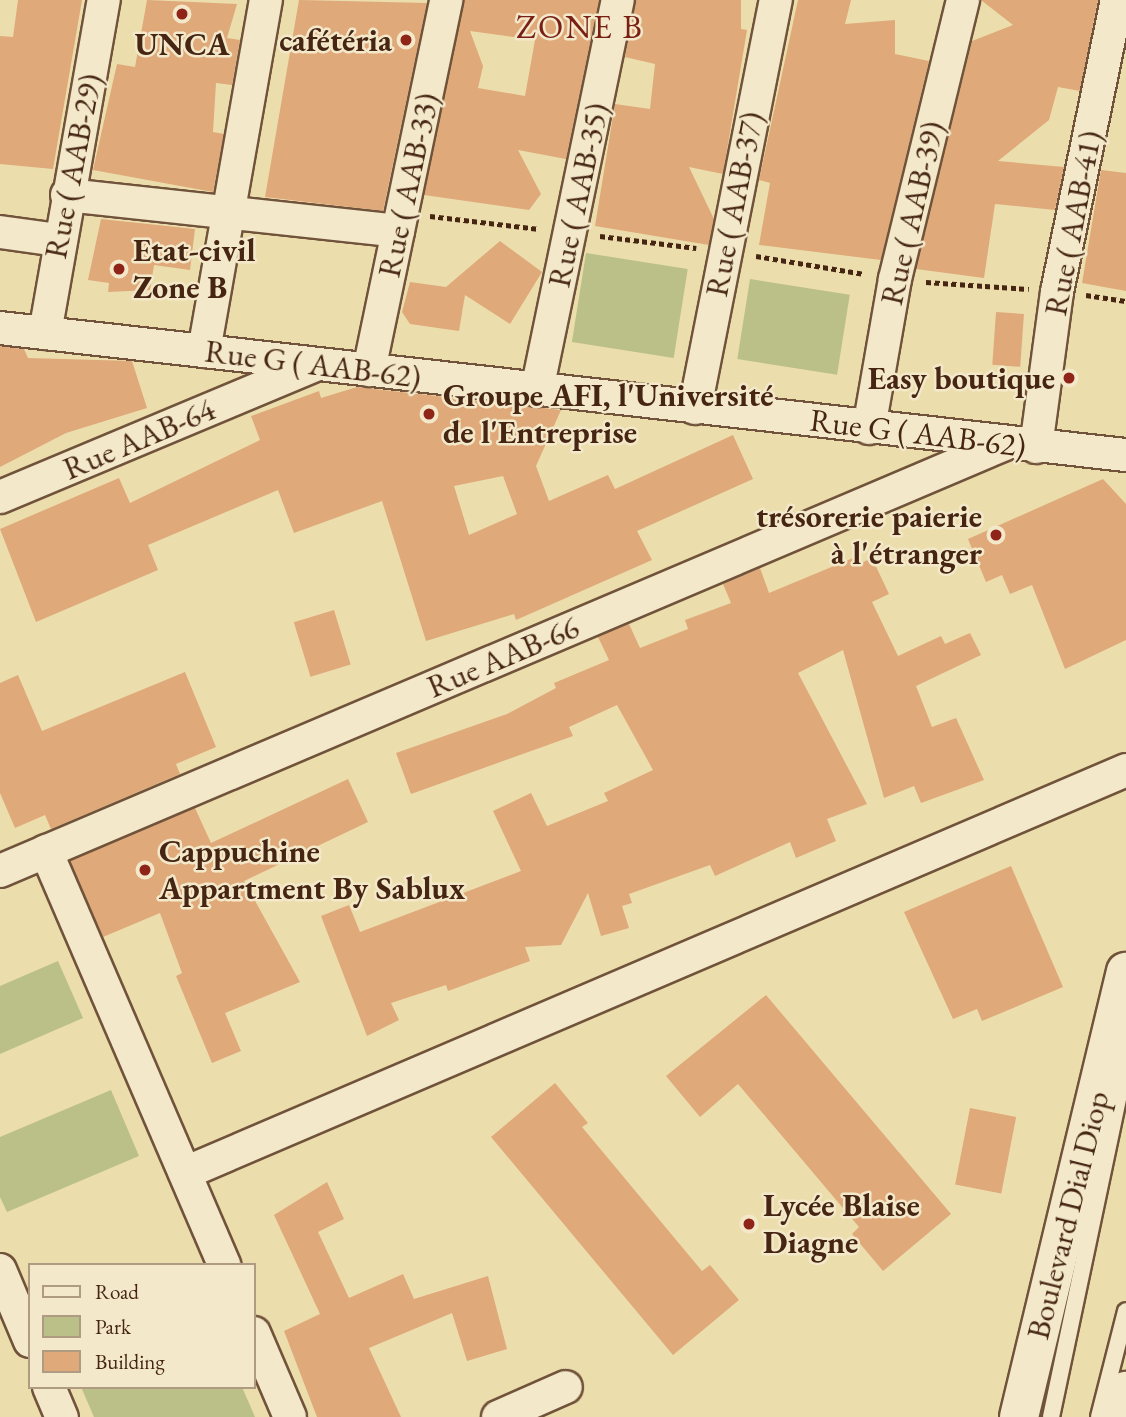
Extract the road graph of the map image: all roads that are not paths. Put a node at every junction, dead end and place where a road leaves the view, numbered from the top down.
1 (104, 0) edge
2 (266, 0) edge
3 (446, 0) edge
4 (618, 0) edge
5 (776, 0) edge
6 (963, 0) edge
7 (1117, 0) edge
8 (68, 195) junction
9 (226, 211) junction
10 (400, 222) junction
11 (0, 232) edge
12 (58, 240) junction
13 (0, 328) edge
14 (45, 333) junction
15 (204, 351) junction
16 (317, 364) junction
17 (369, 370) junction
18 (537, 390) junction
19 (695, 408) junction
20 (869, 428) junction
21 (1021, 445) junction
22 (1126, 455) edge
23 (0, 498) edge
24 (1126, 770) edge
25 (46, 851) junction
26 (0, 871) edge
27 (1126, 972) edge
28 (1126, 1060) edge
29 (185, 1173) junction
30 (223, 1263) edge
31 (0, 1270) edge
32 (1126, 1311) edge
33 (28, 1336) edge
34 (256, 1339) edge
35 (566, 1388) dead end
36 (50, 1389) edge
37 (1126, 1391) edge
38 (62, 1417) edge
39 (290, 1417) edge
40 (498, 1417) edge
41 (1019, 1417) edge
42 (1051, 1417) edge
43 (1099, 1417) edge
44 (1120, 1417) edge

1 - 8 street, Rue ( AAB-29)
2 - 9 street
3 - 10 street, Rue ( AAB-33)
4 - 18 street, Rue ( AAB-35)
5 - 19 street, Rue ( AAB-37)
6 - 20 street, Rue ( AAB-39)
7 - 21 street, Rue ( AAB-41)
8 - 9 street
8 - 12 street, Rue ( AAB-29)
9 - 10 street
9 - 15 street
10 - 17 street, Rue ( AAB-33)
11 - 12 street
12 - 14 street, Rue ( AAB-29)
13 - 14 street, Rue G ( AAB-62)
14 - 15 street, Rue G ( AAB-62)
15 - 16 street, Rue G ( AAB-62)
16 - 17 street, Rue G ( AAB-62)
16 - 23 street, Rue AAB-64
17 - 18 street, Rue G ( AAB-62)
18 - 19 street, Rue G ( AAB-62)
19 - 20 street, Rue G ( AAB-62)
20 - 21 street, Rue G ( AAB-62)
21 - 22 street, Rue G ( AAB-62)
21 - 25 street, Rue AAB-66
24 - 29 street
25 - 26 street, Rue AAB-66
25 - 29 street
27 - 41 street, Boulevard Dial Diop
28 - 42 lane
29 - 30 street
31 - 33 street
32 - 43 lane
34 - 39 street
35 - 40 street
36 - 38 street
37 - 44 street

